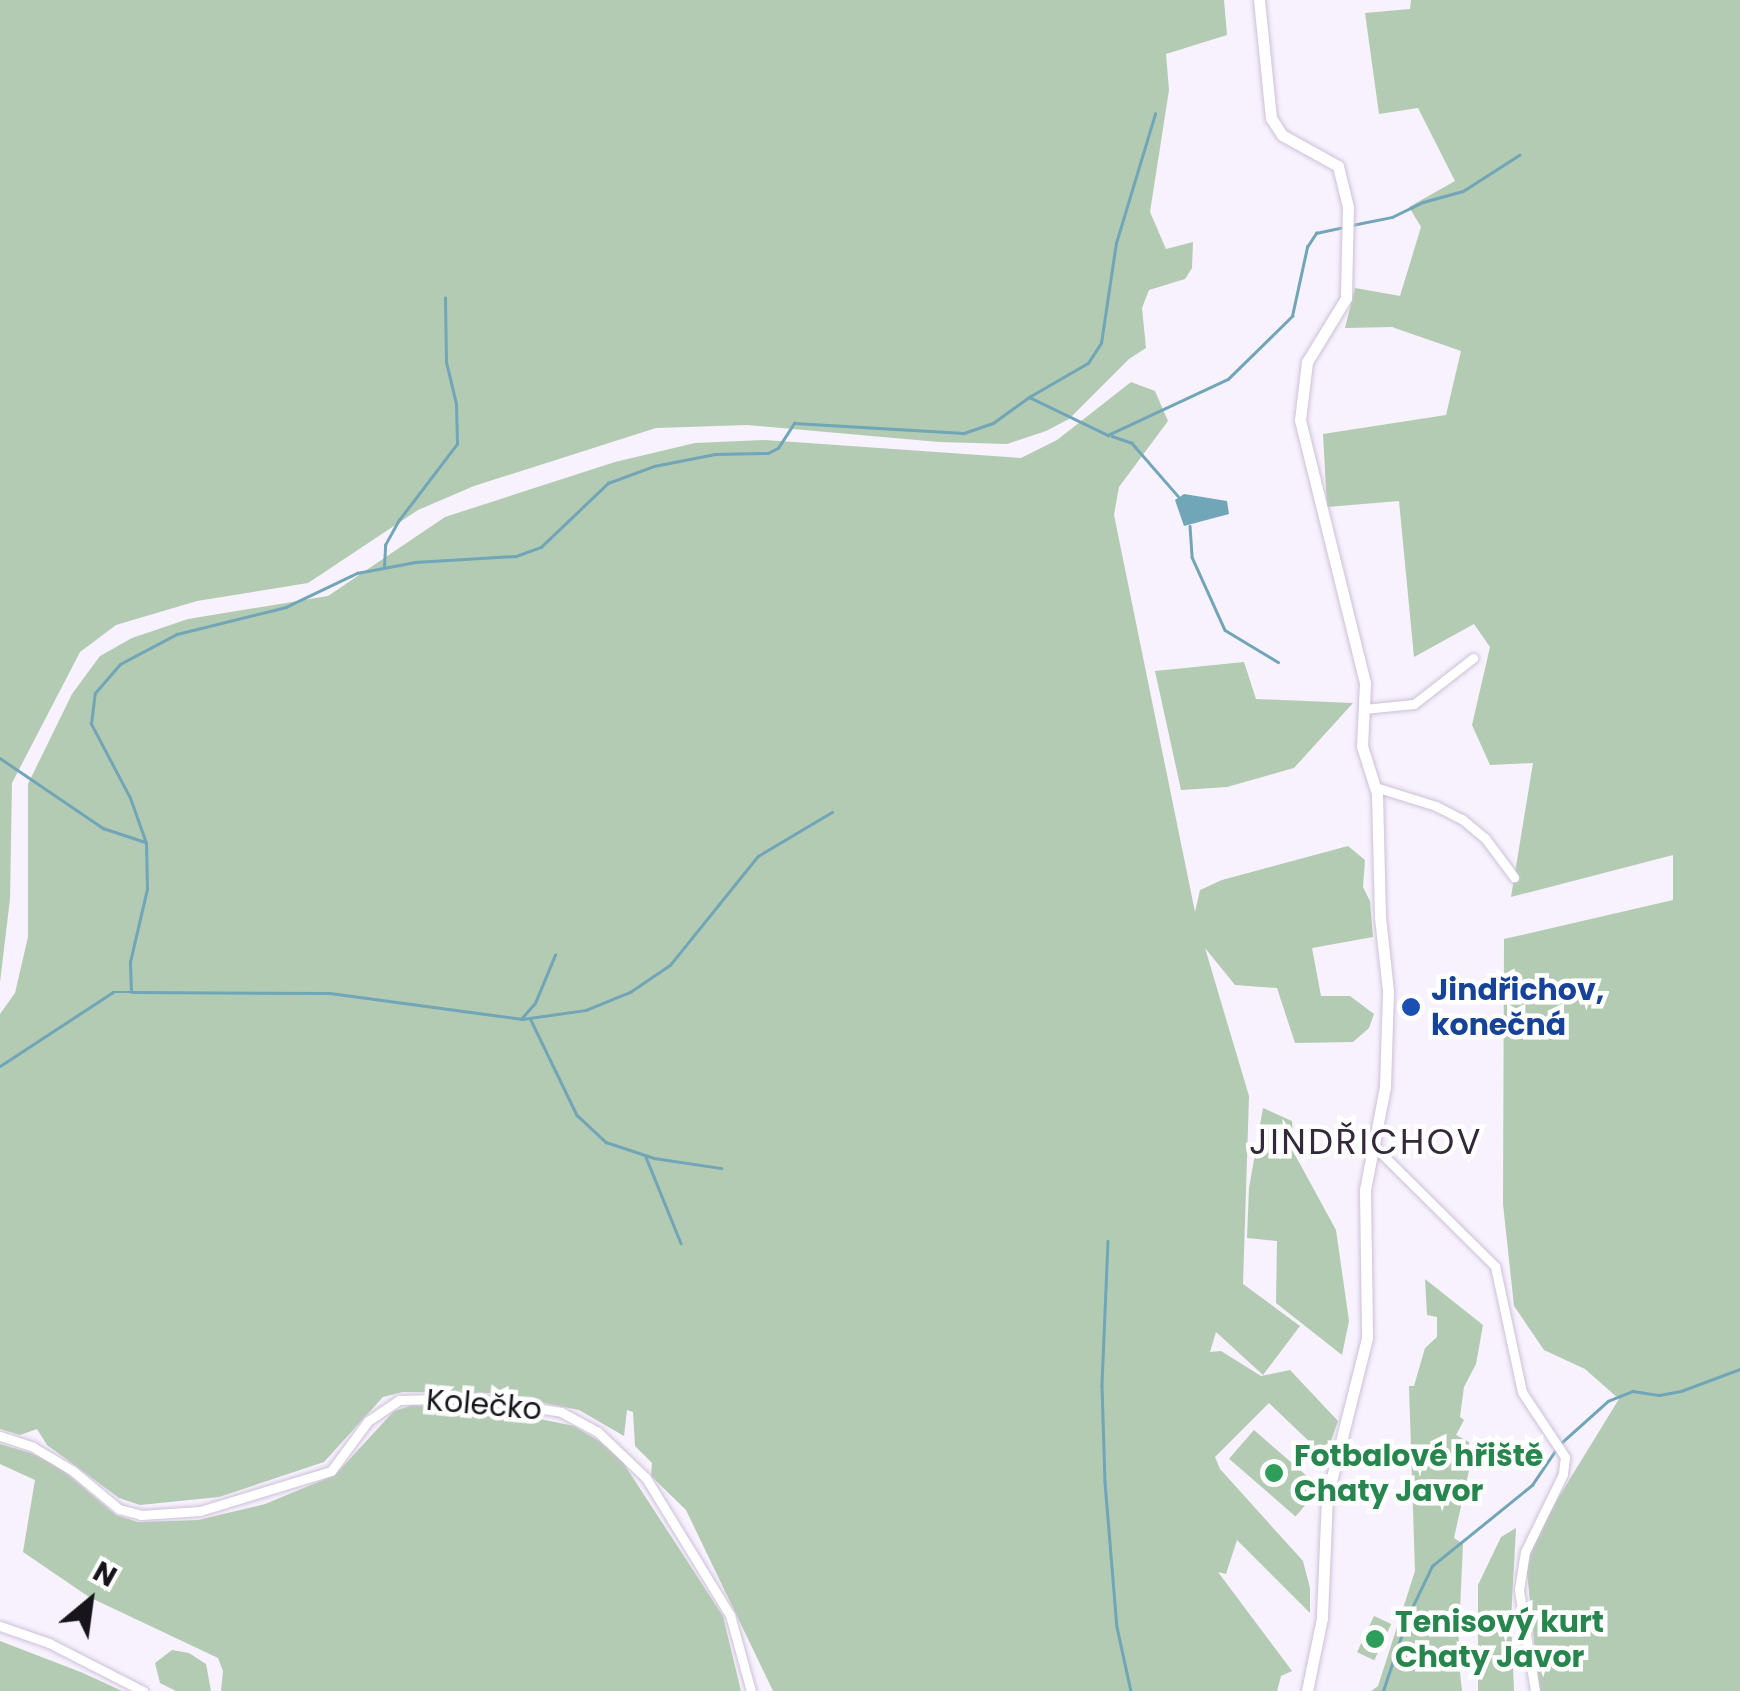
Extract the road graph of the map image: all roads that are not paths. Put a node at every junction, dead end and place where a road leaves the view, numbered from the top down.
1 (1259, 0) edge
2 (1473, 658) dead end
3 (1364, 710) junction
4 (1374, 786) junction
5 (1514, 877) dead end
6 (1371, 1143) junction
7 (0, 1436) edge
8 (0, 1626) edge
9 (144, 1691) edge
10 (751, 1691) edge
11 (1307, 1691) edge
12 (1534, 1691) edge

1 - 3 street
2 - 3 street
3 - 4 street
4 - 5 street
4 - 6 street
6 - 11 street
6 - 12 street
7 - 10 street, Kolečko
8 - 9 street

